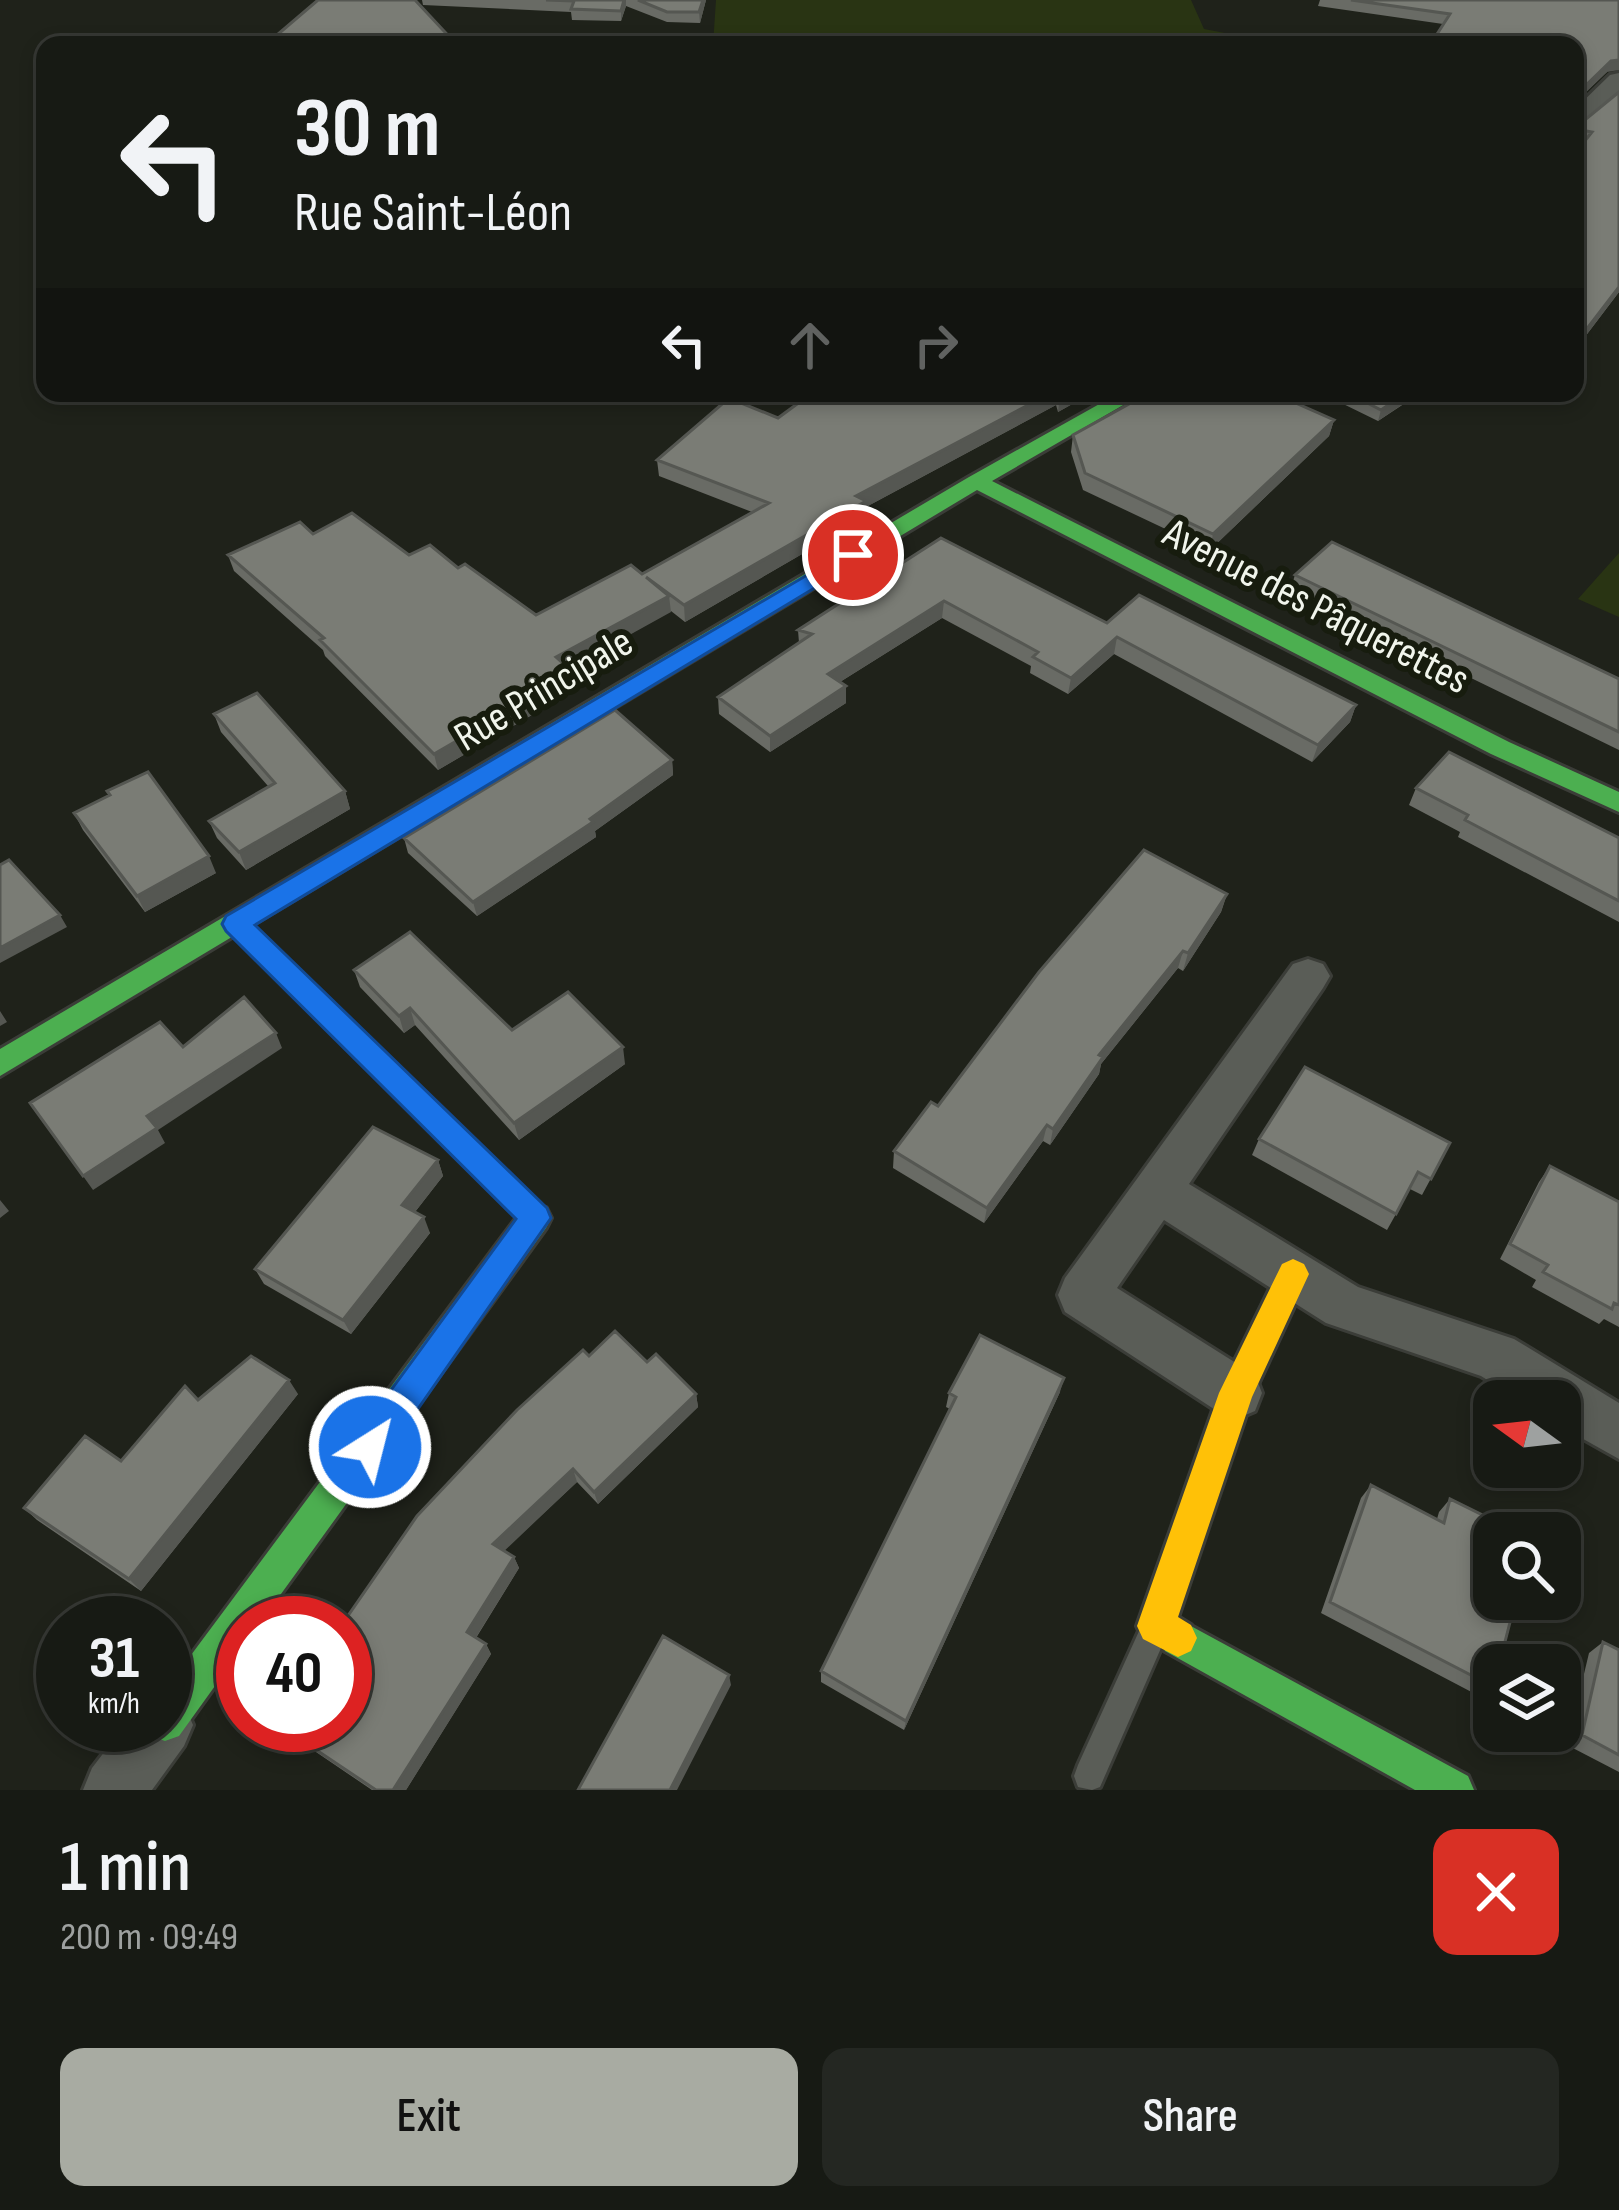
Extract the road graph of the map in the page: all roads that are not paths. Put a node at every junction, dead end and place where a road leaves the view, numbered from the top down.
1 (1614, 89) edge
2 (1584, 115) edge
3 (1117, 402) edge
4 (976, 481) junction
5 (1619, 803) edge
6 (236, 924) junction
7 (1307, 976) dead end
8 (0, 1064) edge
9 (1155, 1189) junction
10 (536, 1218) joint
11 (1293, 1274) junction
12 (1235, 1393) junction
13 (1619, 1433) edge
14 (1156, 1625) junction
15 (192, 1686) edge
16 (143, 1752) edge
17 (1089, 1776) dead end
18 (114, 1790) edge
19 (1454, 1790) edge

1 - 2 street
3 - 4 street, Rue Principale
4 - 5 street, Avenue des Pâquerettes
4 - 6 street, Rue Principale
6 - 8 street, Rue Principale
6 - 10 lane
7 - 9 street
9 - 11 street
9 - 12 street
10 - 15 street
11 - 12 street
11 - 13 street
12 - 14 street
14 - 17 lane
14 - 19 street
16 - 18 street

